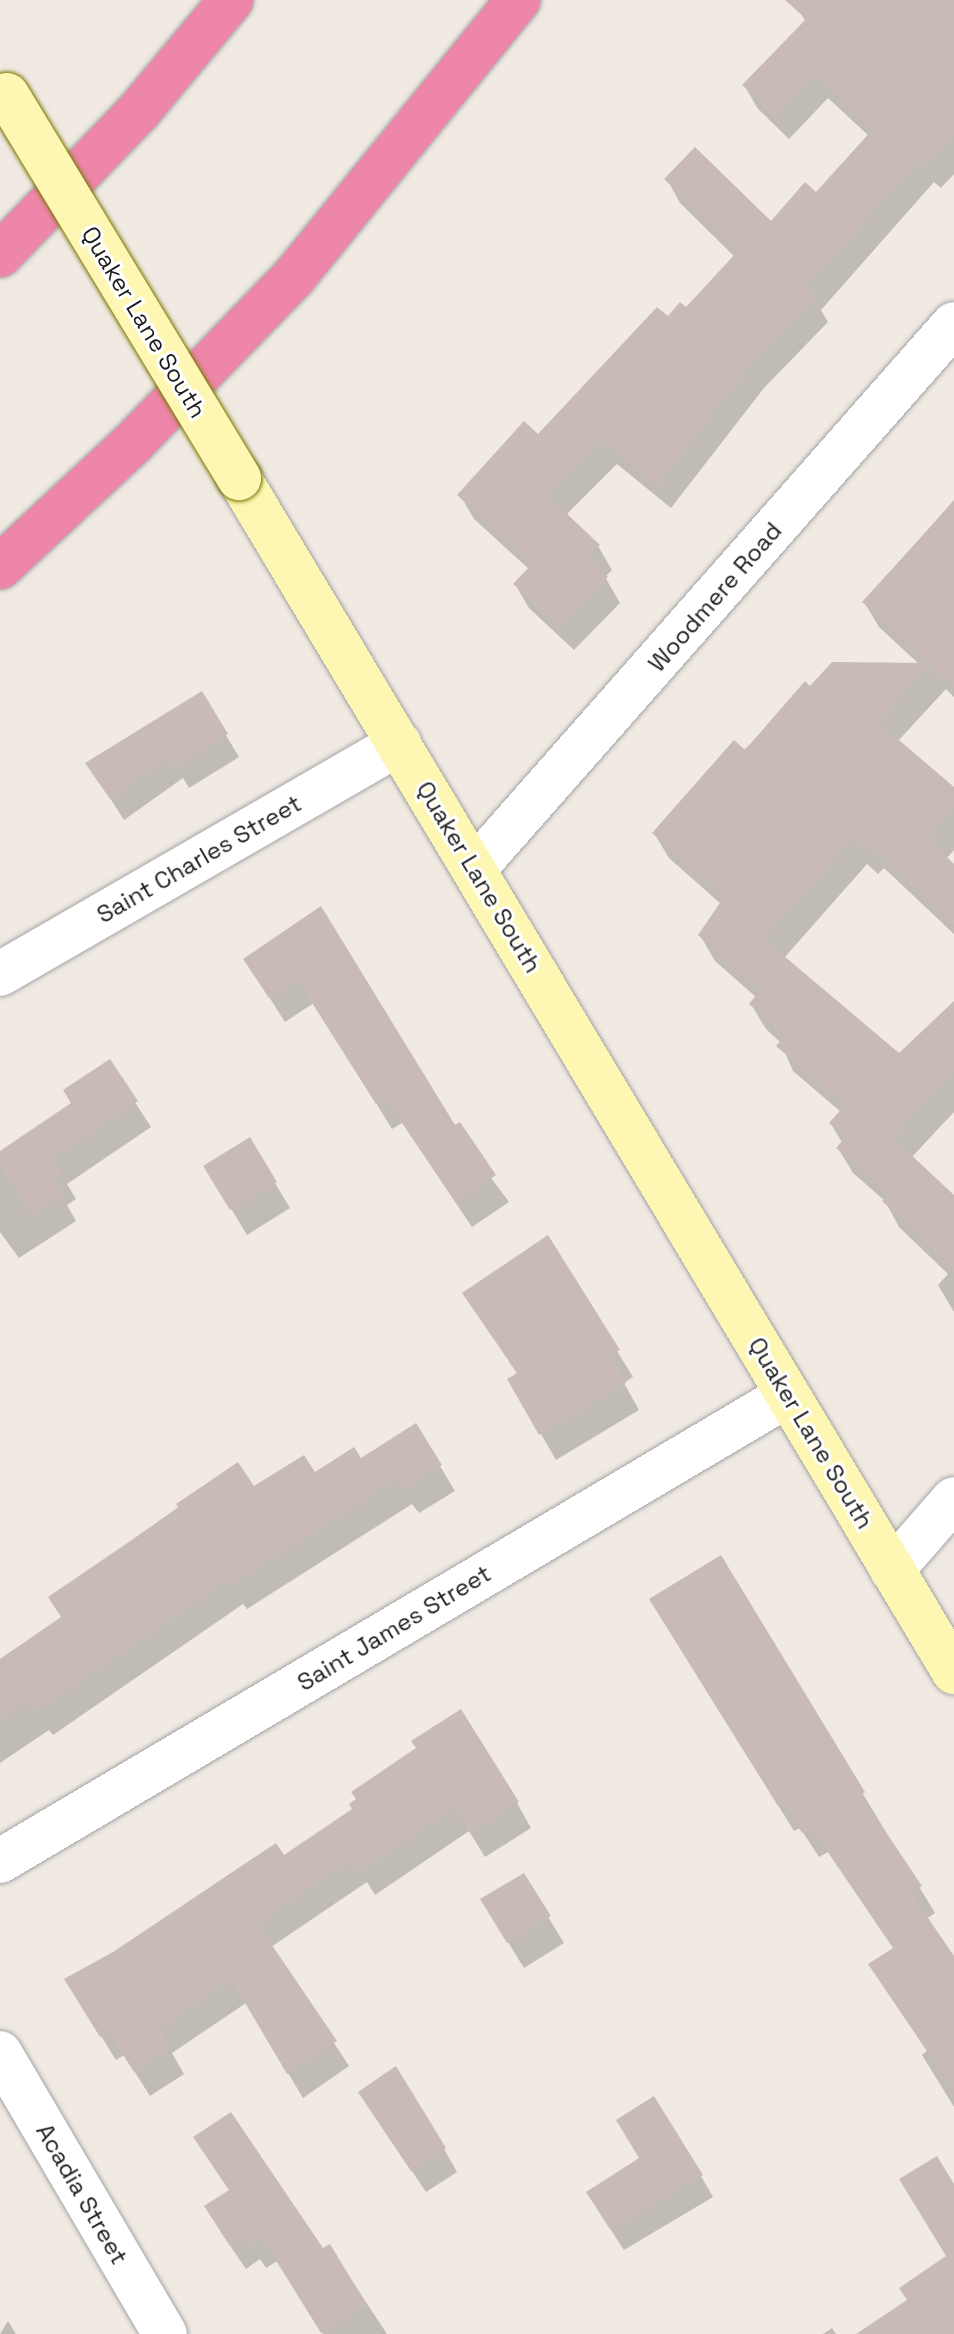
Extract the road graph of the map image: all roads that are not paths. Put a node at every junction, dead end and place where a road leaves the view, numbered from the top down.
1 (231, 0) edge
2 (518, 0) edge
3 (3, 89) edge
4 (0, 255) edge
5 (954, 324) edge
6 (0, 567) edge
7 (399, 744) junction
8 (474, 869) junction
9 (0, 974) edge
10 (788, 1395) junction
11 (954, 1499) edge
12 (892, 1570) junction
13 (954, 1672) edge
14 (0, 1861) edge
15 (0, 2053) edge
16 (165, 2334) edge

1 - 4 highway
2 - 6 highway
3 - 7 main road, Quaker Lane South, bridge
5 - 8 street, Woodmere Road
7 - 8 main road, Quaker Lane South
7 - 9 street, Saint Charles Street
8 - 10 main road, Quaker Lane South
10 - 12 main road, Quaker Lane South
10 - 14 street, Saint James Street
11 - 12 street
12 - 13 main road, Quaker Lane South
15 - 16 street, Acadia Street

